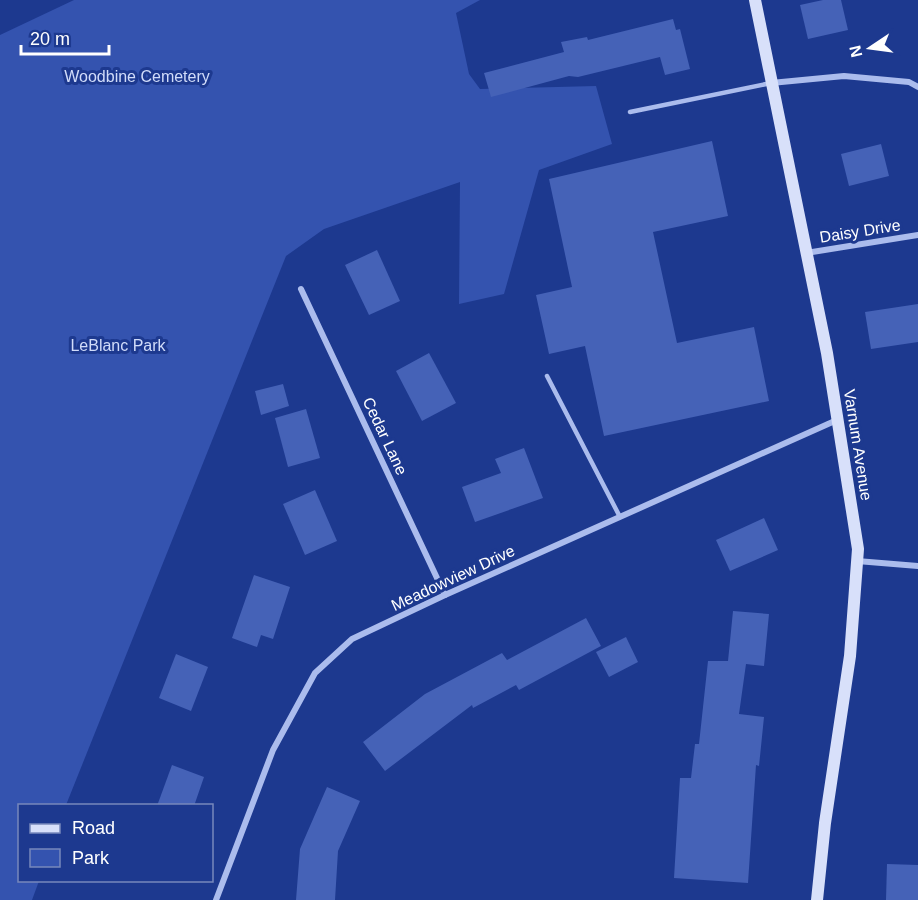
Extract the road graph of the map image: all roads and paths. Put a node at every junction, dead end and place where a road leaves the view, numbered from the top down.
1 (755, 0) edge
2 (771, 83) junction
3 (918, 87) edge
4 (630, 112) dead end
5 (918, 236) edge
6 (806, 253) junction
7 (301, 289) dead end
8 (547, 376) dead end
9 (837, 420) junction
10 (620, 517) junction
11 (857, 561) junction
12 (918, 566) edge
13 (445, 595) junction
14 (216, 900) edge
15 (818, 900) edge

1 - 2 main road, Varnum Avenue
2 - 3 street
2 - 4 lane
2 - 6 main road, Varnum Avenue
5 - 6 street, Daisy Drive
6 - 9 main road, Varnum Avenue
7 - 13 street, Cedar Lane
8 - 10 lane
9 - 10 street, Meadowview Drive
9 - 11 main road, Varnum Avenue
10 - 13 street, Meadowview Drive
11 - 12 street
11 - 15 main road, Varnum Avenue
13 - 14 street, Meadowview Drive

